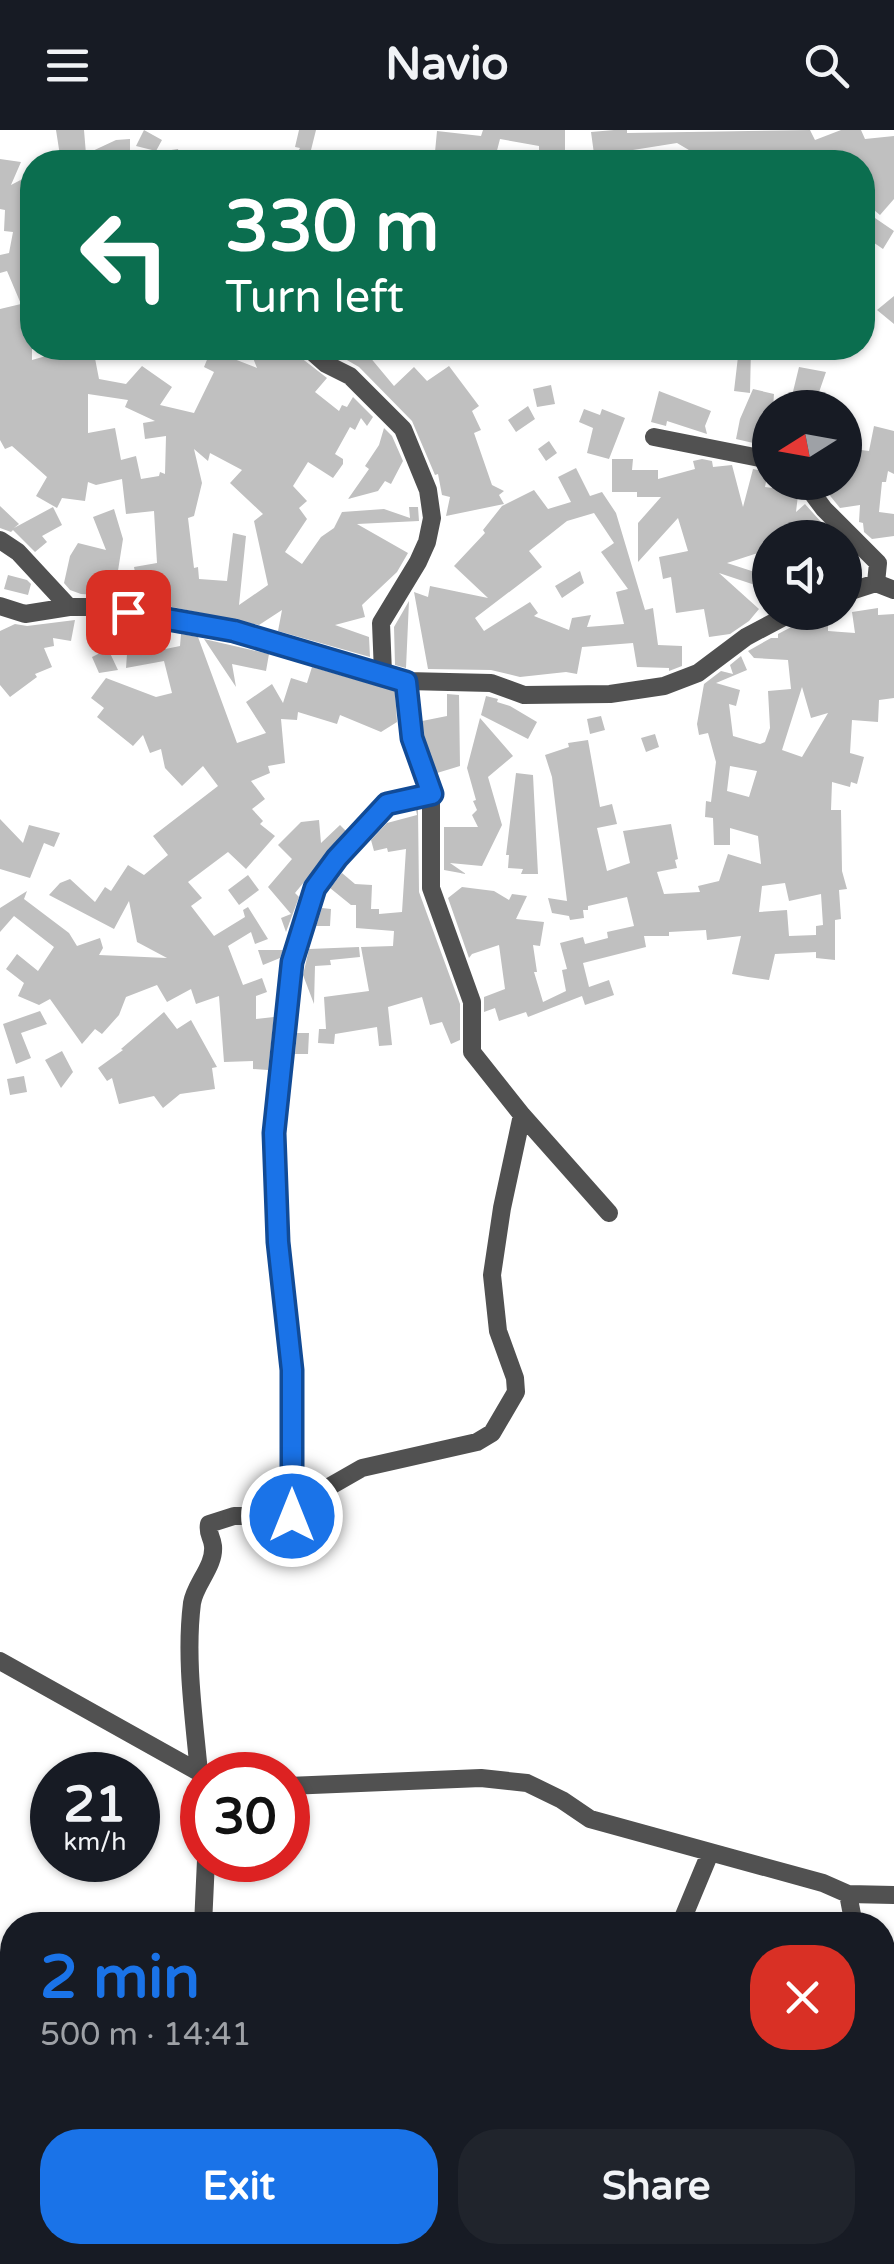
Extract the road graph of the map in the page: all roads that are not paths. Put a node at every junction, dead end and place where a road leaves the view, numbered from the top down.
1 (322, 360) edge
2 (654, 438) dead end
3 (752, 457) edge
4 (817, 500) edge
5 (0, 540) edge
6 (876, 583) junction
7 (862, 588) edge
8 (894, 590) edge
9 (0, 606) edge
10 (69, 608) junction
11 (759, 630) edge
12 (383, 673) junction
13 (406, 682) junction
14 (432, 794) junction
15 (522, 1115) junction
16 (609, 1213) dead end
17 (292, 1516) junction
18 (0, 1662) edge
19 (200, 1752) edge
20 (180, 1761) edge
21 (310, 1785) edge
22 (710, 1852) junction
23 (205, 1882) edge
24 (848, 1894) junction
25 (894, 1895) edge
26 (204, 1912) edge
27 (685, 1912) edge
28 (851, 1912) edge

1 - 12 street
2 - 3 street
4 - 6 street
5 - 10 street
6 - 7 street
6 - 8 street
9 - 10 street
10 - 12 street
11 - 13 street
12 - 13 street
13 - 14 street
14 - 15 street
14 - 17 street
15 - 16 street
15 - 17 street
17 - 19 street
18 - 20 street
21 - 22 street
22 - 24 street
22 - 27 street
23 - 26 street
24 - 25 street
24 - 28 street

